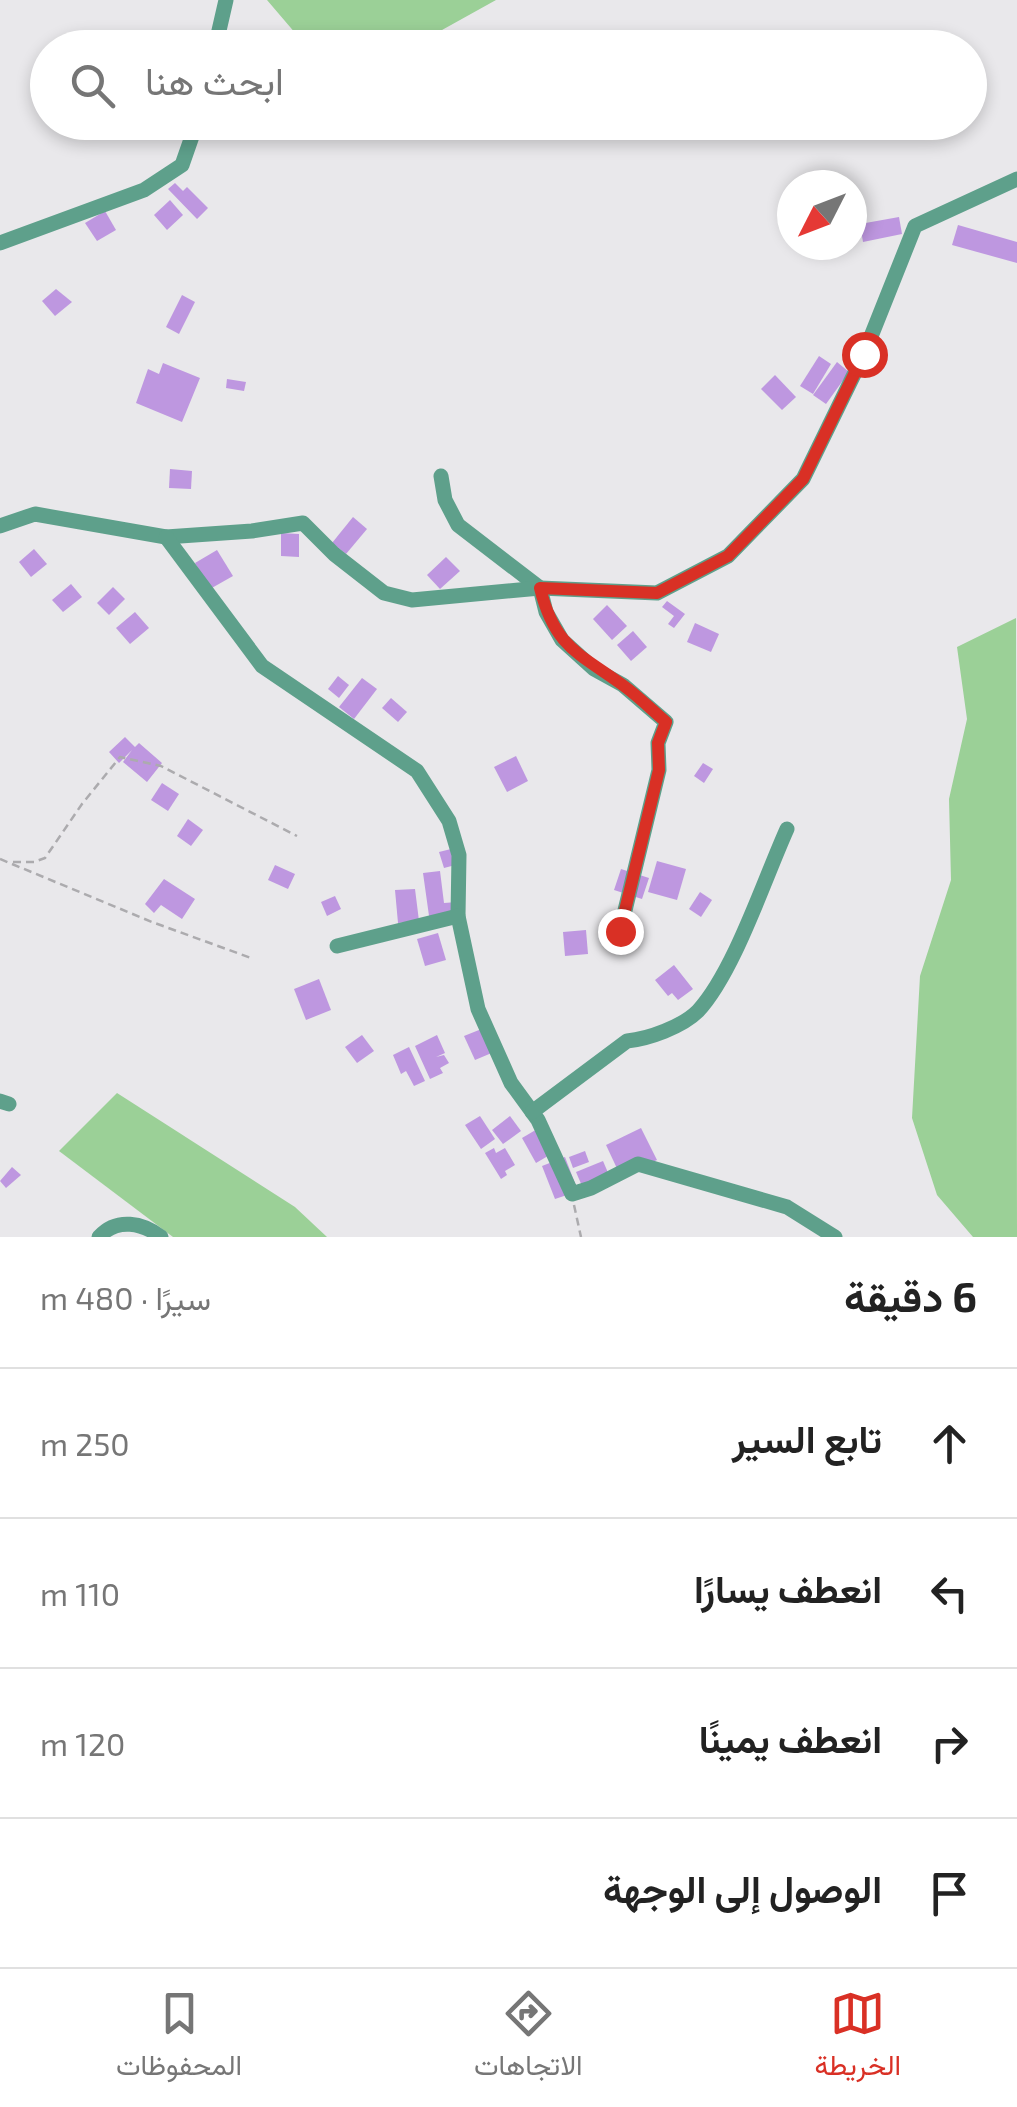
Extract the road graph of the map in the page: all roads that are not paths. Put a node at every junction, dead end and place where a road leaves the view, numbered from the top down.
1 (226, 0) edge
2 (219, 30) edge
3 (191, 140) edge
4 (1017, 180) edge
5 (0, 243) edge
6 (441, 476) dead end
7 (0, 526) edge
8 (166, 536) junction
9 (540, 588) junction
10 (787, 828) dead end
11 (458, 916) junction
12 (620, 931) dead end
13 (338, 946) dead end
14 (532, 1112) junction
15 (99, 1237) edge
16 (161, 1237) edge
17 (835, 1237) edge

1 - 2 street
3 - 5 street
4 - 9 street
6 - 9 street
7 - 8 street
8 - 9 street
8 - 11 street
9 - 12 street
10 - 14 street
11 - 13 street
11 - 14 street
14 - 17 street
15 - 16 street

